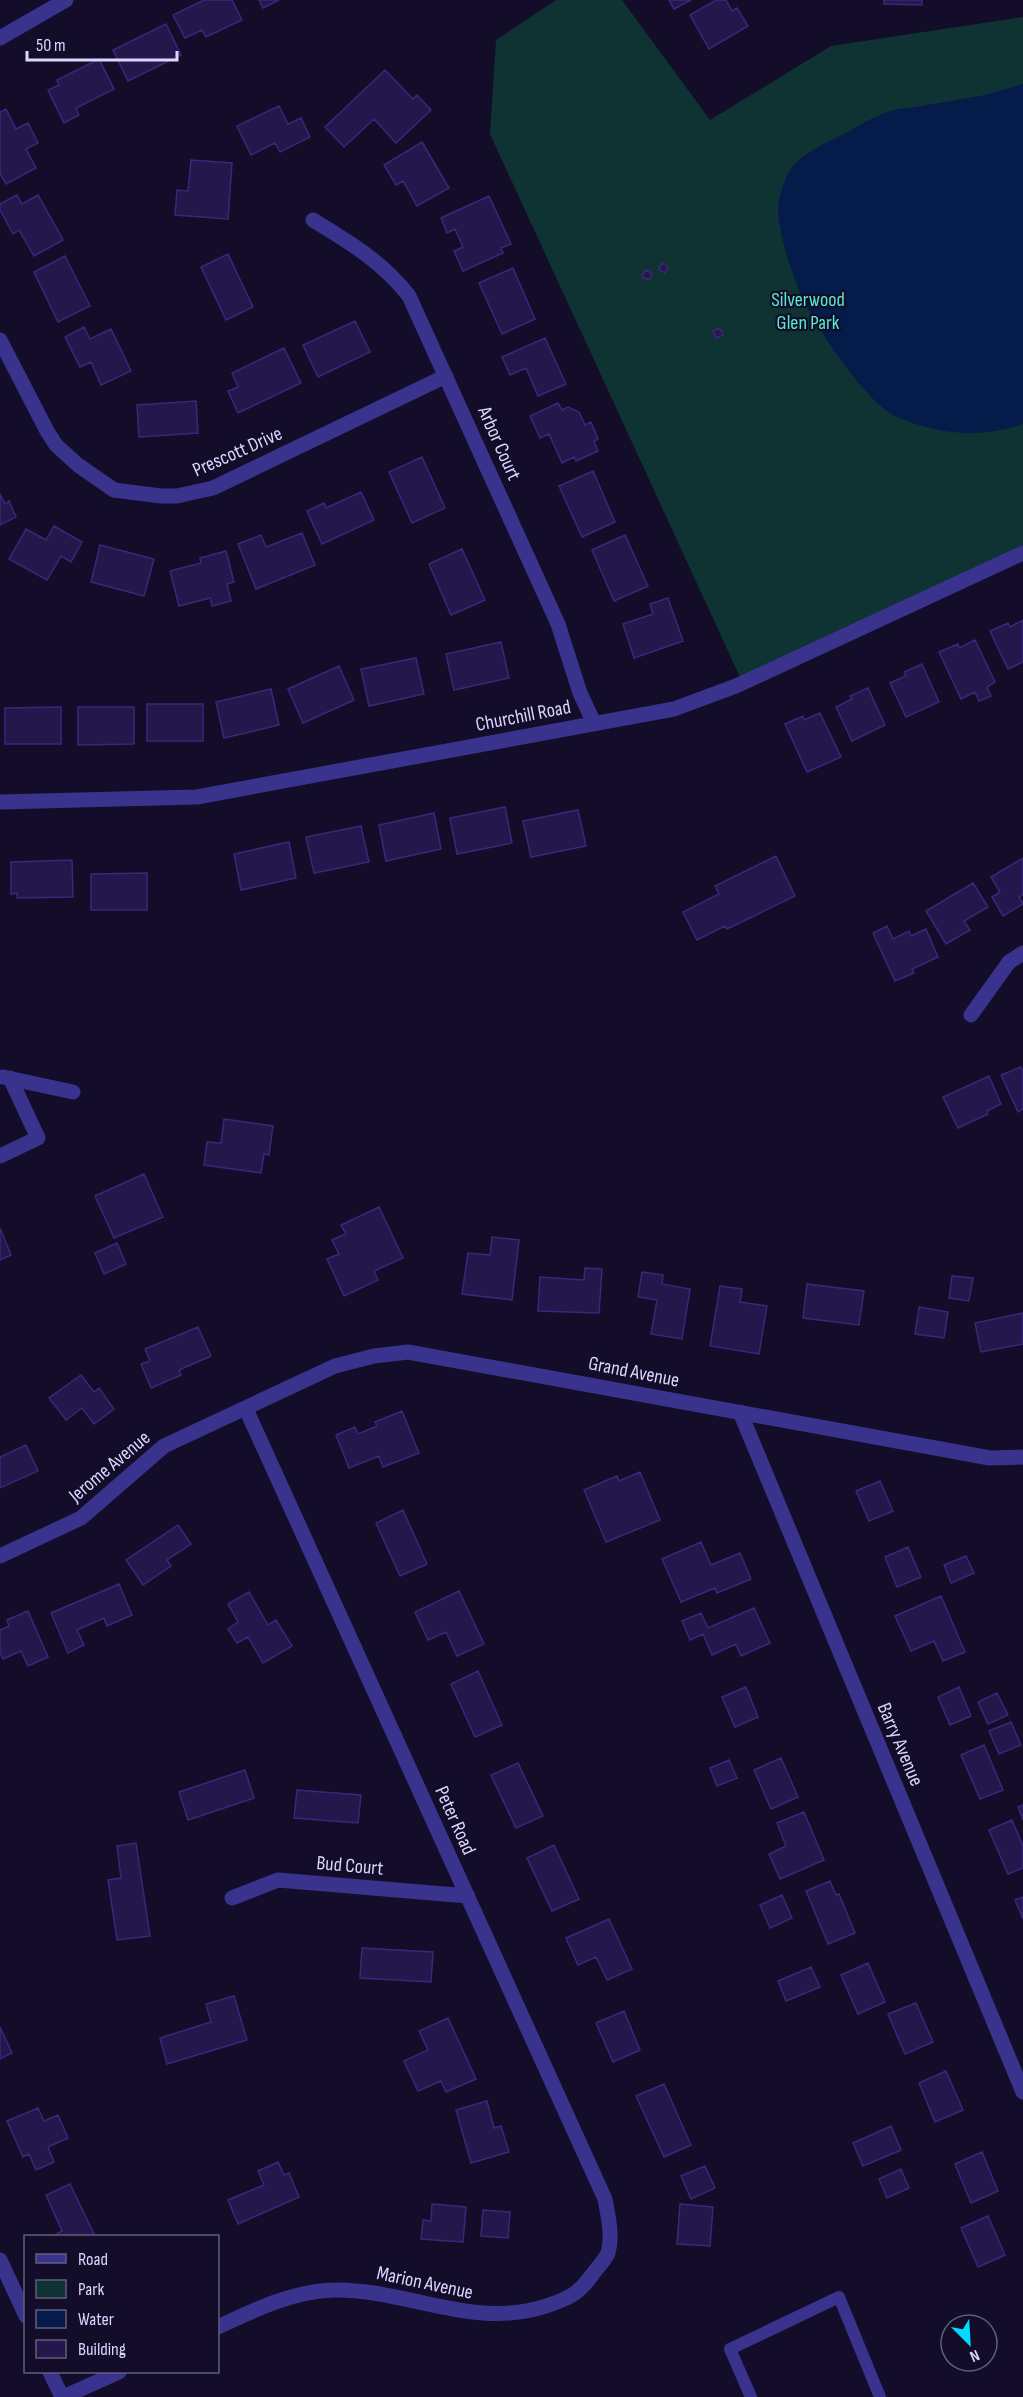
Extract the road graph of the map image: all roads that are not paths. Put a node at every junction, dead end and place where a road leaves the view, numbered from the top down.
1 (66, 0) edge
2 (0, 38) edge
3 (313, 220) dead end
4 (0, 340) edge
5 (446, 376) junction
6 (1023, 553) edge
7 (594, 723) junction
8 (0, 802) edge
9 (1023, 953) edge
10 (971, 1015) dead end
11 (5, 1077) edge
12 (73, 1092) dead end
13 (0, 1156) edge
14 (246, 1409) junction
15 (740, 1412) junction
16 (1023, 1457) edge
17 (0, 1556) edge
18 (468, 1896) junction
19 (232, 1898) dead end
20 (1023, 2092) edge
21 (608, 2253) joint
22 (0, 2260) edge
23 (24, 2312) edge
24 (219, 2327) edge
25 (51, 2373) edge
26 (117, 2373) edge
27 (63, 2397) edge
28 (751, 2397) edge
29 (880, 2397) edge

1 - 2 street
3 - 5 street, Arbor Court
4 - 5 street, Prescott Drive
5 - 7 street, Arbor Court
6 - 7 street, Churchill Road
7 - 8 street, Churchill Road
9 - 10 street
11 - 12 street
11 - 13 street
14 - 15 street, Grand Avenue
14 - 17 street, Jerome Avenue
14 - 18 street, Peter Road
15 - 16 street, Grand Avenue
15 - 20 street, Barry Avenue
18 - 19 street, Bud Court
18 - 21 street, Peter Road
21 - 24 street, Marion Avenue
22 - 23 street
25 - 27 street
26 - 27 street
28 - 29 lane

